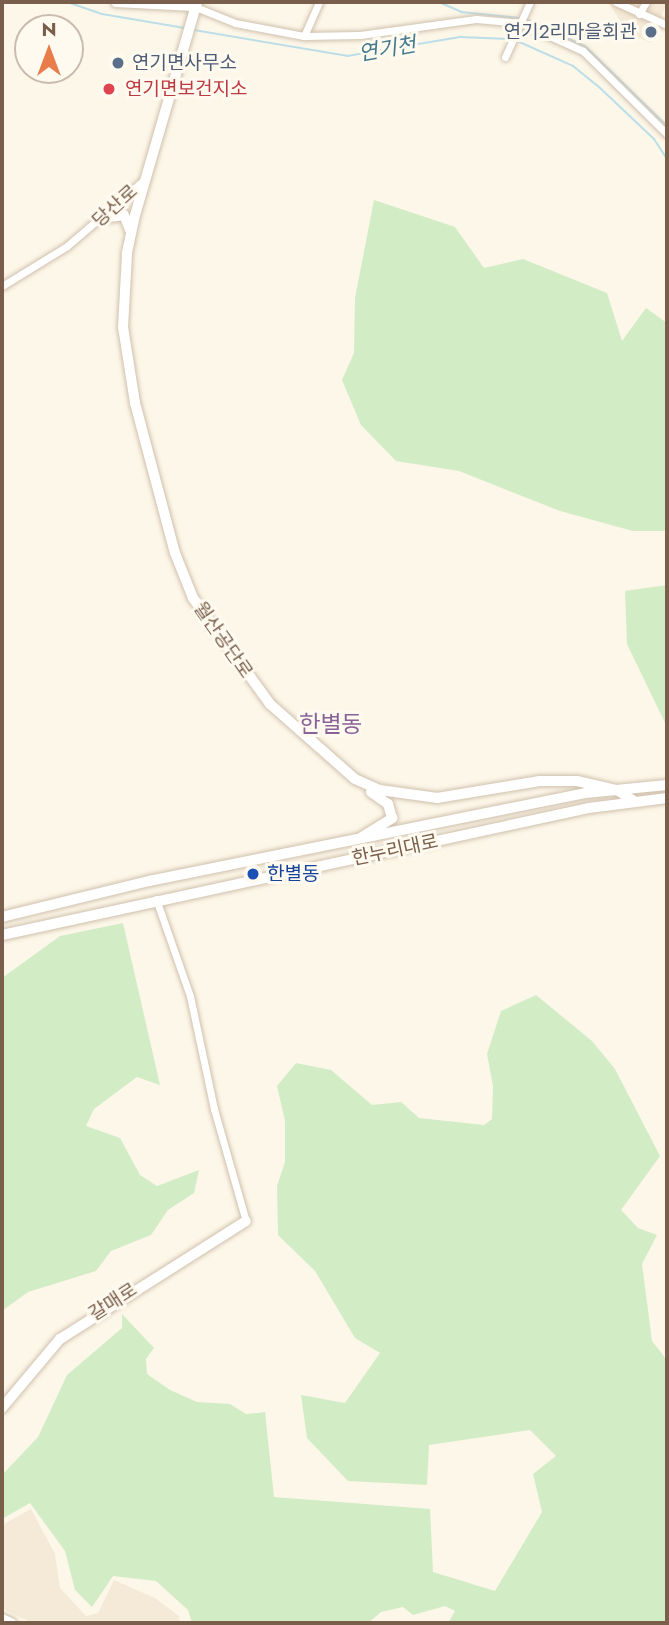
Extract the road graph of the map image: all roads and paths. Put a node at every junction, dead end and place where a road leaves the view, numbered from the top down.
1 (116, 2) edge
2 (318, 2) edge
3 (530, 2) edge
4 (616, 2) edge
5 (646, 2) edge
6 (194, 7) edge
7 (639, 14) junction
8 (521, 22) junction
9 (667, 24) edge
10 (304, 36) junction
11 (506, 54) dead end
12 (667, 134) edge
13 (144, 180) junction
14 (102, 218) junction
15 (131, 233) junction
16 (2, 286) edge
17 (355, 779) junction
18 (667, 785) edge
19 (617, 790) junction
20 (667, 798) edge
21 (634, 801) junction
22 (358, 840) junction
23 (155, 899) junction
24 (2, 917) edge
25 (2, 936) edge
26 (246, 1221) joint
27 (2, 1408) edge
28 (2, 1619) edge
29 (11, 1623) edge

1 - 6 street
2 - 10 street
3 - 8 street
4 - 7 street
5 - 7 street
6 - 10 street
6 - 13 street, 당산로
7 - 9 street
8 - 10 street
8 - 11 street
8 - 12 street
13 - 14 street, 당산로
13 - 15 street, 월산공단로
14 - 15 street
14 - 16 street, 당산로
15 - 17 street, 월산공단로
17 - 19 street, 월산공단로
17 - 22 street
18 - 19 street, 한누리대로
19 - 21 street, 월산공단로
19 - 22 street, 한누리대로
20 - 21 street, 한누리대로
21 - 23 street, 한누리대로
22 - 24 street, 한누리대로
23 - 25 street, 한누리대로
23 - 26 street
26 - 27 street, 갈매로
28 - 29 street

